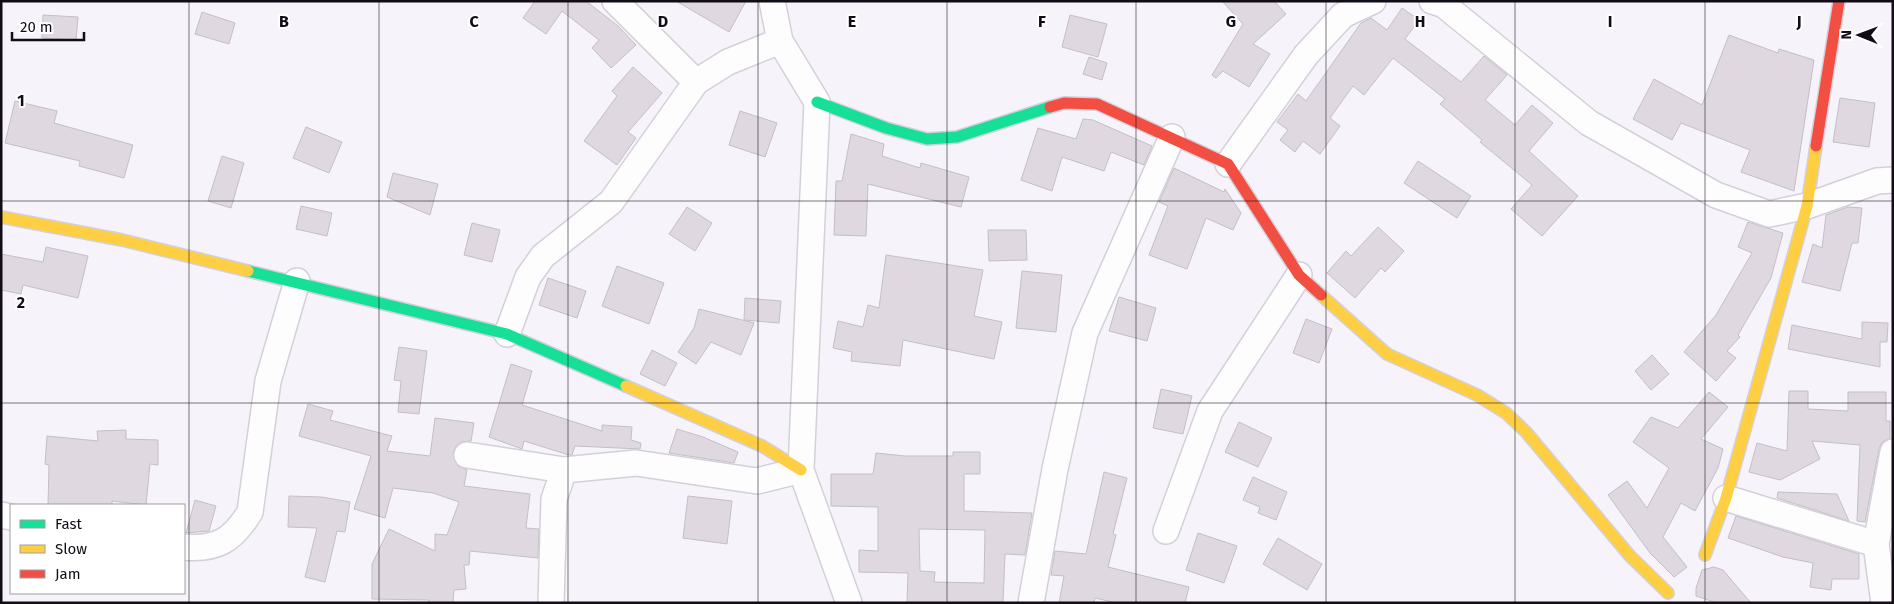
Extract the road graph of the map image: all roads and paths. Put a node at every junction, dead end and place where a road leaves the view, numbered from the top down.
1 (615, 1) edge
2 (772, 1) edge
3 (1373, 1) edge
4 (1432, 1) edge
5 (1839, 1) edge
6 (780, 42) junction
7 (696, 82) junction
8 (817, 102) junction
9 (1172, 137) junction
10 (1228, 164) junction
11 (1893, 180) edge
12 (1807, 206) junction
13 (1, 217) edge
14 (1299, 275) junction
15 (297, 281) junction
16 (507, 334) junction
17 (1893, 452) edge
18 (466, 455) dead end
19 (564, 470) junction
20 (801, 470) junction
21 (1726, 498) junction
22 (1166, 531) dead end
23 (1876, 544) junction
24 (185, 547) edge
25 (1705, 555) dead end
26 (1668, 593) dead end
27 (551, 603) edge
28 (850, 603) edge
29 (1031, 603) edge
30 (1884, 603) edge

1 - 7 street
2 - 6 street
3 - 10 street
4 - 12 street
5 - 12 street
6 - 7 street
6 - 8 street
7 - 16 street
8 - 9 street
8 - 20 street
9 - 10 street
9 - 29 street
10 - 14 street
11 - 12 street
12 - 21 street
13 - 15 street
14 - 22 street
14 - 26 street
15 - 16 street
15 - 24 street
16 - 20 street
17 - 23 street
18 - 19 street
19 - 20 street
19 - 27 street
20 - 28 street
21 - 23 street
21 - 25 street
23 - 30 street

